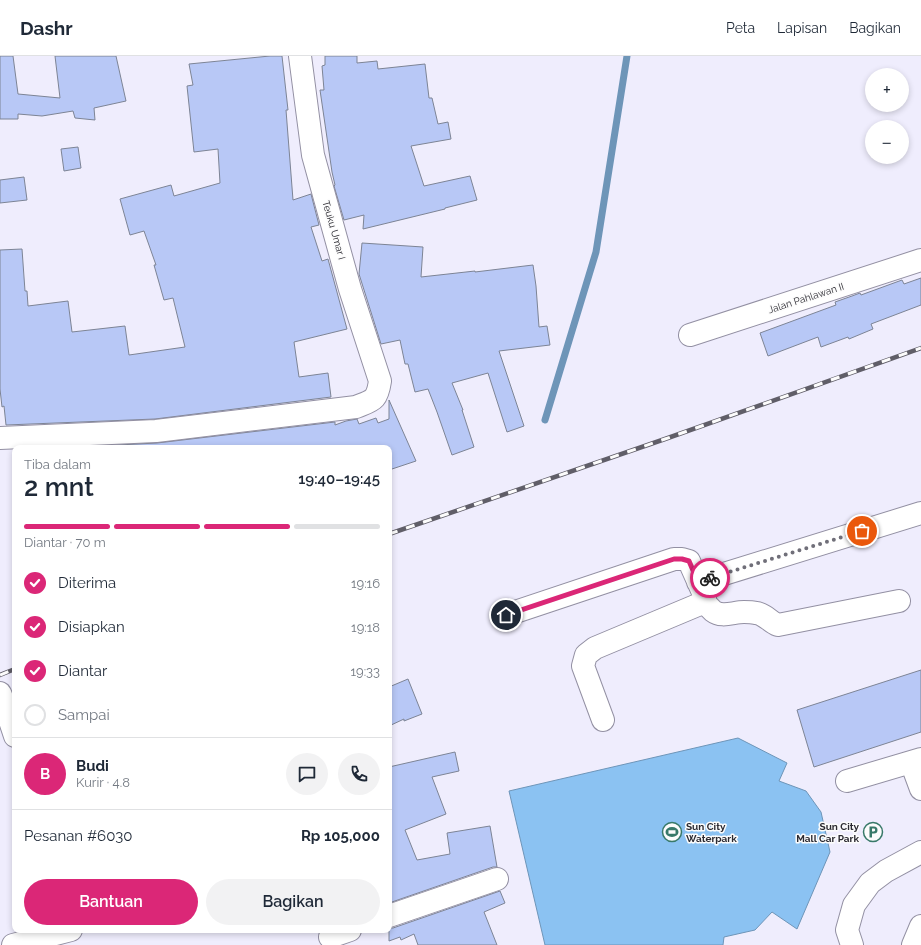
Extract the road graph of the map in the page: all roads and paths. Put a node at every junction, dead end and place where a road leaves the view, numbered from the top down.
1 (300, 56) edge
2 (921, 260) edge
3 (690, 335) dead end
4 (0, 438) edge
5 (921, 513) edge
6 (701, 592) junction
7 (899, 601) dead end
8 (506, 615) dead end
9 (5, 700) edge
10 (603, 720) dead end
11 (12, 725) edge
12 (916, 760) edge
13 (847, 781) dead end
14 (921, 789) edge
15 (921, 852) edge
16 (497, 879) dead end
17 (392, 915) edge
18 (921, 926) edge
19 (60, 933) edge
20 (78, 933) edge
21 (14, 945) edge
22 (82, 945) edge
23 (852, 945) edge
24 (913, 945) edge

1 - 4 street, Teuku Umar I
2 - 3 street, Jalan Pahlawan II
5 - 6 street
6 - 7 street
6 - 8 street
6 - 10 street
9 - 11 street
12 - 13 street
12 - 14 street
15 - 23 street
16 - 17 street
18 - 24 street
19 - 21 street
20 - 22 street

